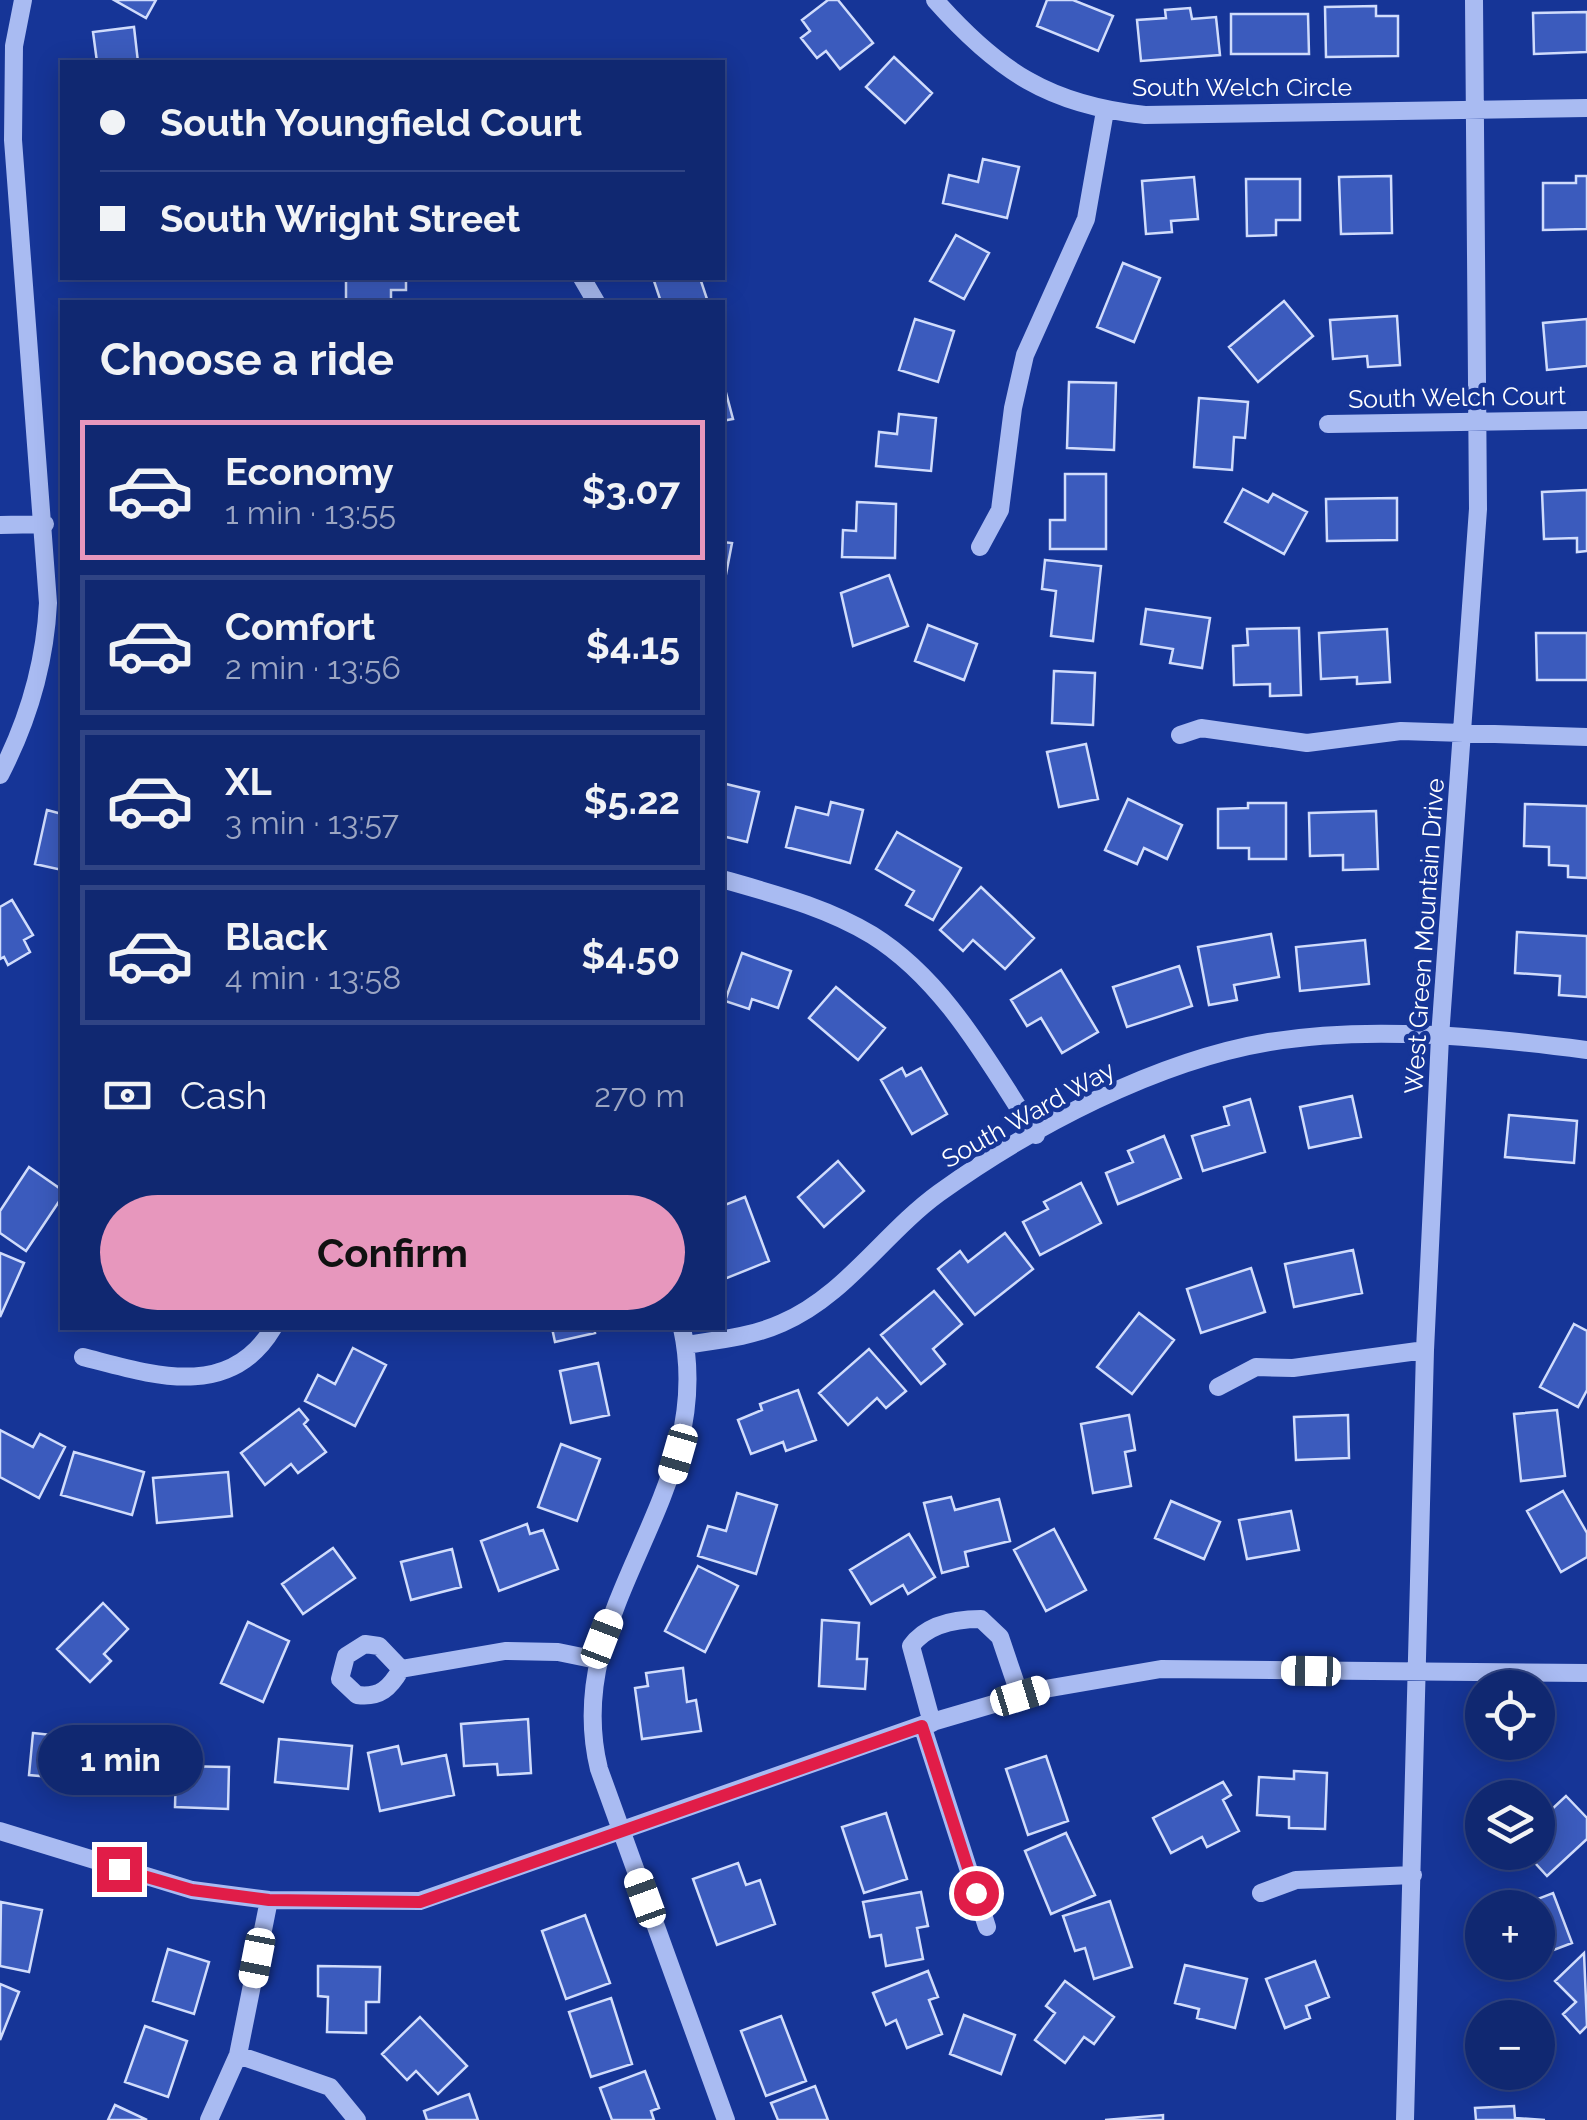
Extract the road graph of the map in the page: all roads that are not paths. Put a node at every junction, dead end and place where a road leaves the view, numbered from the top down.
1 (23, 0) edge
2 (935, 0) edge
3 (1474, 0) edge
4 (1587, 108) edge
5 (1476, 110) junction
6 (1106, 111) junction
7 (6, 140) edge
8 (1587, 420) edge
9 (1478, 422) junction
10 (1328, 424) dead end
11 (45, 524) junction
12 (0, 525) edge
13 (980, 547) dead end
14 (1464, 732) junction
15 (1180, 735) dead end
16 (1587, 737) edge
17 (0, 775) edge
18 (725, 880) edge
19 (1440, 1037) junction
20 (1587, 1050) edge
21 (1036, 1134) junction
22 (270, 1330) edge
23 (684, 1336) edge
24 (1425, 1350) junction
25 (83, 1357) dead end
26 (1218, 1387) dead end
27 (597, 1660) junction
28 (401, 1669) dead end
29 (1418, 1672) junction
30 (1587, 1673) edge
31 (1020, 1696) junction
32 (927, 1724) junction
33 (621, 1830) junction
34 (0, 1831) edge
35 (1413, 1875) junction
36 (1261, 1893) dead end
37 (269, 1900) junction
38 (987, 1927) dead end
39 (238, 2055) junction
40 (209, 2120) edge
41 (357, 2120) edge
42 (726, 2120) edge
43 (1404, 2120) edge

1 - 7 street
2 - 6 street, South Welch Circle
3 - 5 street, West Green Mountain Drive
4 - 5 street, South Welch Circle
5 - 6 street, South Welch Circle
5 - 9 street, West Green Mountain Drive
6 - 13 street
7 - 11 street
8 - 9 street, South Welch Court
9 - 10 street, South Welch Court
9 - 14 street, West Green Mountain Drive
11 - 12 street
11 - 17 street
14 - 15 street
14 - 16 street
14 - 19 street, West Green Mountain Drive
18 - 21 street
19 - 20 street, South Ward Way
19 - 21 street, South Ward Way
19 - 24 street, West Green Mountain Drive
21 - 23 street, South Ward Way
22 - 25 street
23 - 27 street
24 - 26 street
24 - 29 street, West Green Mountain Drive
27 - 28 street
27 - 33 street
29 - 30 street
29 - 31 street
29 - 35 street, West Green Mountain Drive
31 - 32 street
31 - 32 street
32 - 33 street
32 - 38 street
33 - 37 street
33 - 42 street
34 - 37 street
35 - 36 street
35 - 43 street, West Green Mountain Drive
37 - 39 street
39 - 40 street
39 - 41 street

